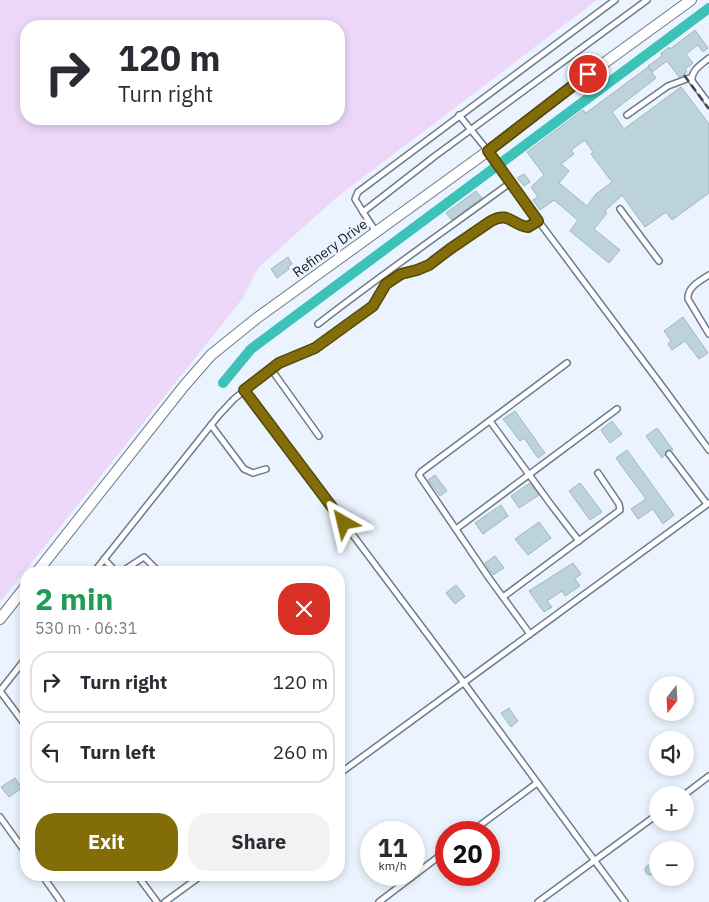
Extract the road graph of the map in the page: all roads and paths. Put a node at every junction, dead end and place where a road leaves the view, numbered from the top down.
1 (615, 0) edge
2 (646, 0) edge
3 (691, 0) edge
4 (709, 58) edge
5 (692, 77) junction
6 (709, 104) edge
7 (459, 115) junction
8 (627, 115) dead end
9 (472, 130) junction
10 (490, 154) junction
11 (510, 183) junction
12 (620, 209) dead end
13 (362, 212) junction
14 (538, 221) junction
15 (376, 233) junction
16 (659, 261) dead end
17 (709, 275) edge
18 (318, 324) dead end
19 (709, 334) edge
20 (567, 363) dead end
21 (271, 369) junction
22 (244, 390) junction
23 (617, 409) dead end
24 (490, 421) junction
25 (211, 425) junction
26 (319, 436) dead end
27 (709, 450) edge
28 (669, 454) dead end
29 (266, 469) dead end
30 (598, 473) dead end
31 (529, 475) junction
32 (708, 503) edge
33 (456, 529) junction
34 (579, 541) junction
35 (104, 560) junction
36 (42, 566) edge
37 (99, 566) edge
38 (110, 566) edge
39 (130, 566) edge
40 (153, 566) edge
41 (20, 594) edge
42 (503, 597) junction
43 (0, 619) edge
44 (530, 634) junction
45 (20, 666) edge
46 (464, 683) junction
47 (0, 691) edge
48 (20, 718) edge
49 (345, 770) edge
50 (709, 776) edge
51 (537, 783) junction
52 (694, 787) edge
53 (0, 817) edge
54 (486, 821) edge
55 (649, 821) edge
56 (20, 845) edge
57 (435, 859) edge
58 (595, 860) junction
59 (46, 881) edge
60 (141, 881) edge
61 (194, 881) edge
62 (61, 902) edge
63 (157, 902) edge
64 (166, 902) edge
65 (379, 902) edge
66 (538, 902) edge
67 (625, 902) edge

1 - 7 lane
2 - 9 lane
3 - 10 street, Refinery Drive
4 - 5 lane
5 - 6 lane
5 - 8 lane
7 - 9 lane
7 - 13 lane
9 - 10 lane
9 - 13 lane
10 - 11 lane
10 - 15 street, Refinery Drive
11 - 14 lane
11 - 18 lane
12 - 16 lane
13 - 15 lane
14 - 21 lane
14 - 27 lane
15 - 36 street, Refinery Drive
17 - 19 lane
20 - 24 lane
21 - 22 lane
21 - 26 lane
22 - 25 lane
22 - 46 lane
23 - 31 lane
24 - 31 lane
24 - 33 lane
25 - 29 lane
25 - 35 lane
28 - 32 lane
30 - 34 lane
31 - 33 lane
31 - 34 lane
32 - 44 lane
33 - 42 lane
34 - 42 lane
35 - 37 lane
35 - 38 lane
39 - 40 lane
41 - 43 street
42 - 44 lane
44 - 46 lane
45 - 47 lane
46 - 49 lane
46 - 51 lane
47 - 48 lane
50 - 52 lane
51 - 54 lane
51 - 58 lane
53 - 56 lane
55 - 58 lane
57 - 65 lane
58 - 66 lane
58 - 67 lane
59 - 62 lane
60 - 63 lane
61 - 64 lane

